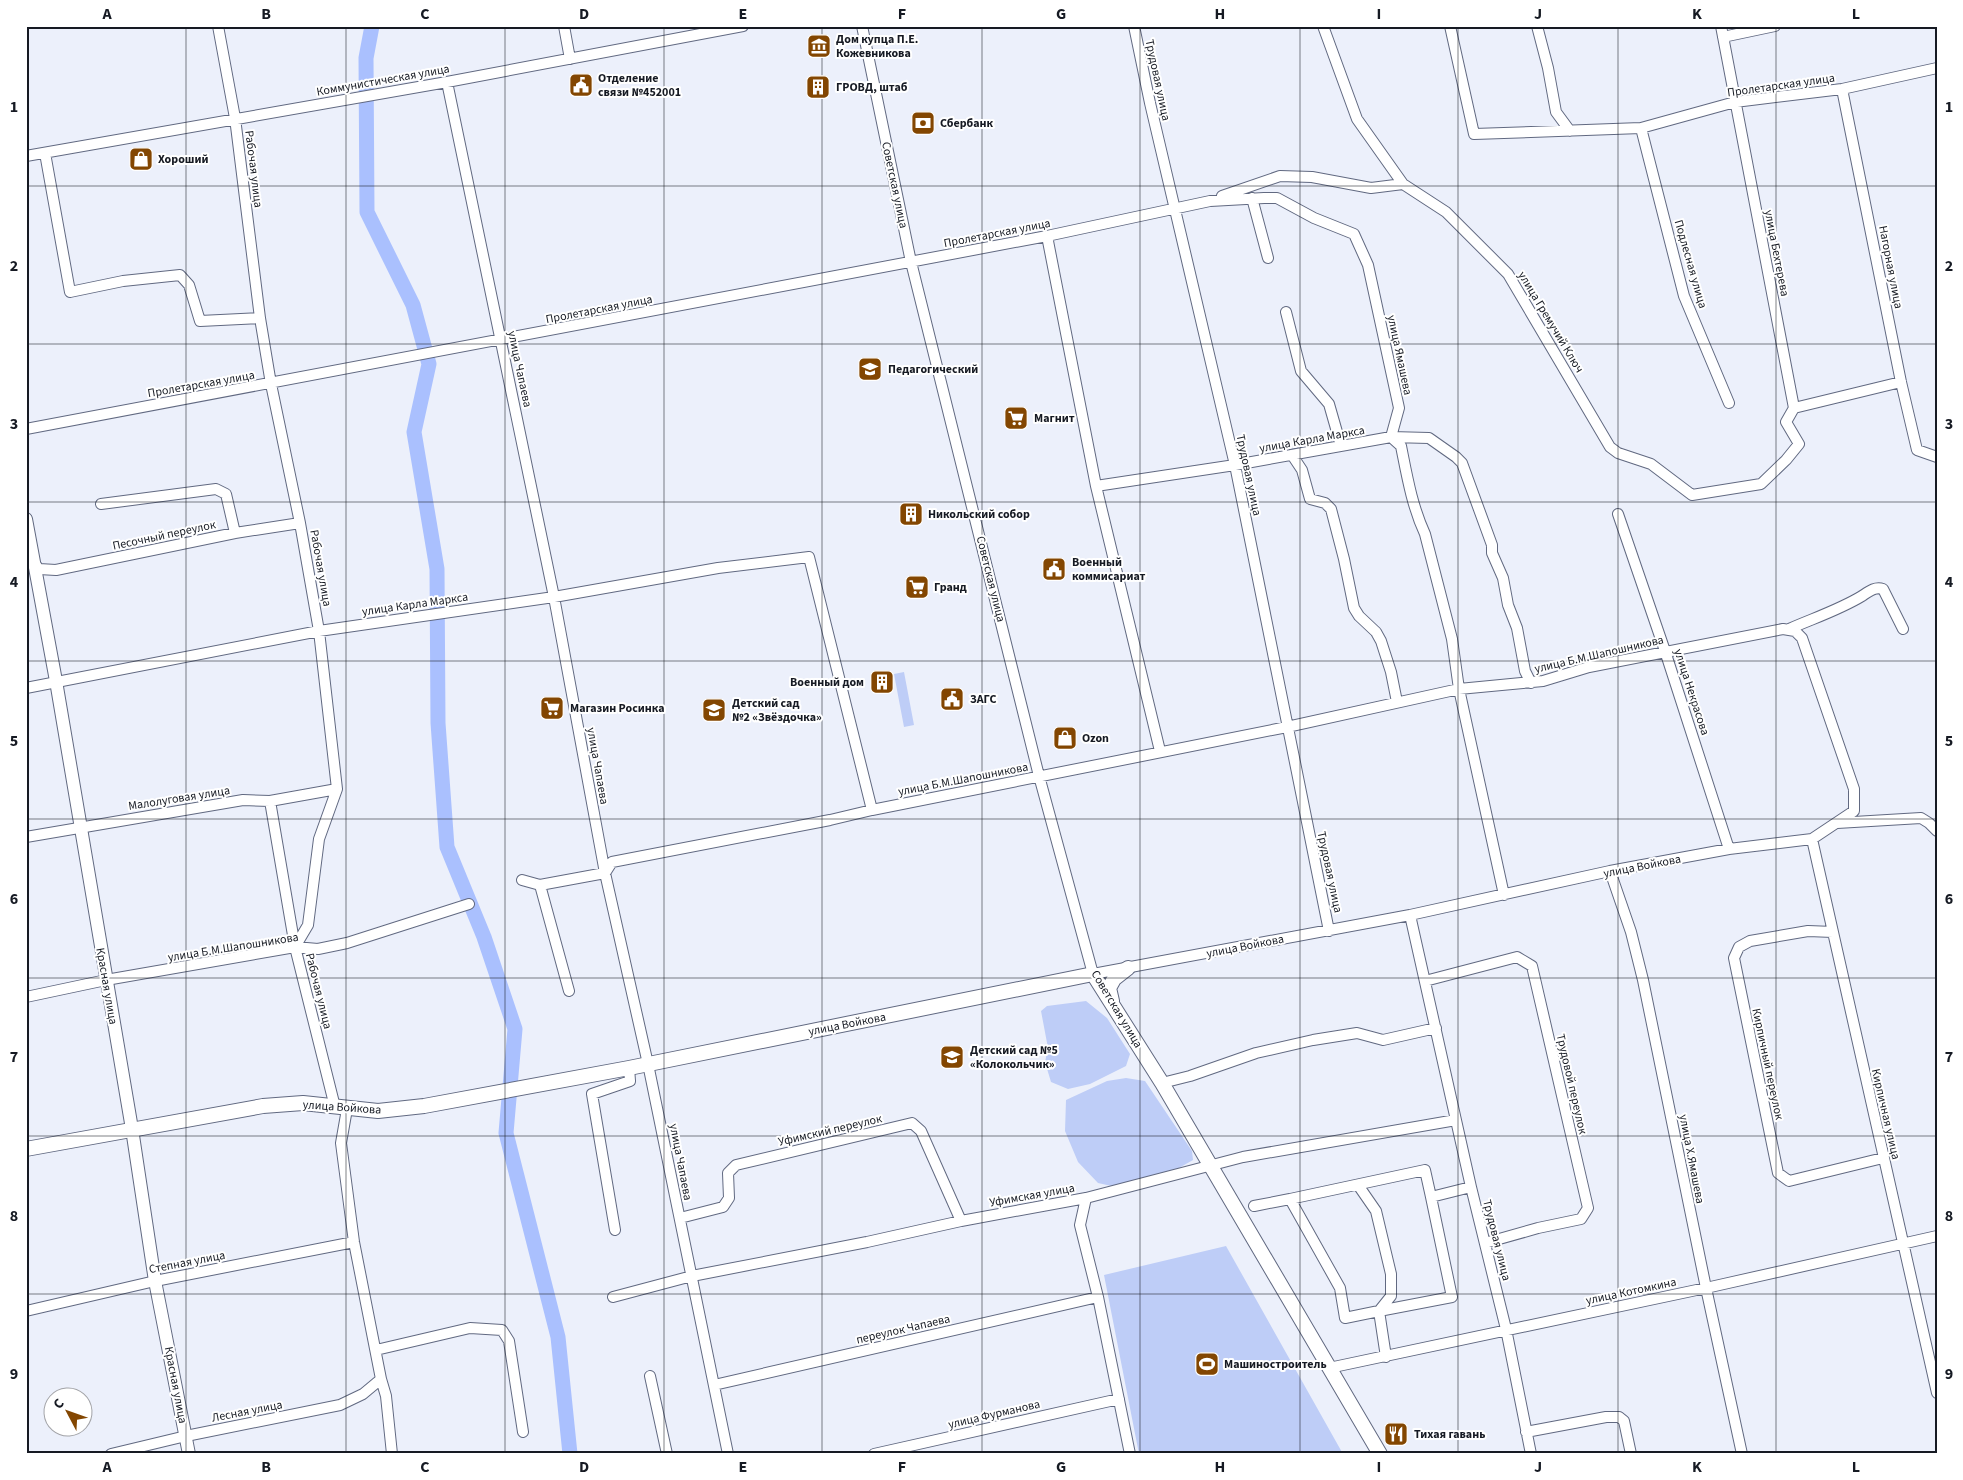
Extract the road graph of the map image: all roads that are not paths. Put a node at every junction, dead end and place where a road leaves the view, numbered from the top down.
1 (218, 26) edge
2 (564, 26) edge
3 (743, 26) edge
4 (862, 26) edge
5 (1134, 26) edge
6 (1323, 26) edge
7 (1450, 26) edge
8 (1537, 26) edge
9 (1722, 26) edge
10 (1775, 26) edge
11 (1724, 37) junction
12 (570, 59) junction
13 (1937, 68) edge
14 (447, 82) junction
15 (1842, 89) junction
16 (1735, 102) junction
17 (235, 118) junction
18 (1641, 128) junction
19 (1570, 130) junction
20 (45, 153) junction
21 (26, 156) edge
22 (1402, 184) junction
23 (1252, 198) junction
24 (1210, 201) junction
25 (1175, 209) junction
26 (1047, 236) junction
27 (1268, 258) dead end
28 (911, 262) junction
29 (1286, 312) dead end
30 (260, 318) junction
31 (502, 340) junction
32 (1901, 382) junction
33 (271, 384) junction
34 (1729, 403) dead end
35 (1794, 408) junction
36 (26, 429) edge
37 (1391, 438) junction
38 (1341, 446) junction
39 (1292, 455) junction
40 (1937, 457) edge
41 (1235, 465) junction
42 (1096, 486) junction
43 (101, 504) dead end
44 (1618, 514) dead end
45 (26, 519) edge
46 (300, 523) junction
47 (235, 533) junction
48 (35, 564) junction
49 (554, 597) junction
50 (1789, 629) junction
51 (1903, 629) dead end
52 (318, 631) junction
53 (1665, 651) junction
54 (56, 681) junction
55 (1531, 683) junction
56 (26, 688) edge
57 (1458, 689) junction
58 (1397, 702) junction
59 (1287, 727) junction
60 (1160, 752) junction
61 (1039, 776) junction
62 (336, 789) junction
63 (270, 801) junction
64 (872, 810) junction
65 (1836, 823) junction
66 (80, 827) junction
67 (1937, 831) edge
68 (26, 836) edge
69 (1812, 840) junction
70 (1729, 850) junction
71 (1610, 871) junction
72 (605, 873) junction
73 (522, 880) dead end
74 (540, 885) junction
75 (1504, 895) junction
76 (469, 904) dead end
77 (1410, 915) junction
78 (1329, 930) junction
79 (1833, 932) junction
80 (295, 947) junction
81 (1128, 968) junction
82 (1093, 974) junction
83 (106, 980) junction
84 (1425, 981) junction
85 (1058, 982) junction
86 (569, 991) dead end
87 (26, 997) edge
88 (1114, 1006) junction
89 (1436, 1028) junction
90 (648, 1064) junction
91 (629, 1068) junction
92 (1162, 1083) junction
93 (341, 1108) junction
94 (1456, 1120) junction
95 (132, 1129) junction
96 (26, 1150) edge
97 (1883, 1158) junction
98 (1208, 1165) junction
99 (1358, 1185) junction
100 (1471, 1187) junction
101 (1086, 1198) junction
102 (1431, 1198) junction
103 (1290, 1199) junction
104 (1254, 1206) dead end
105 (680, 1218) junction
106 (961, 1220) junction
107 (615, 1230) dead end
108 (1937, 1236) edge
109 (354, 1242) junction
110 (1485, 1243) junction
111 (1904, 1243) junction
112 (692, 1276) junction
113 (155, 1280) junction
114 (1706, 1288) junction
115 (613, 1297) dead end
116 (1098, 1297) junction
117 (26, 1311) edge
118 (1379, 1311) junction
119 (1506, 1329) junction
120 (376, 1350) junction
121 (1386, 1357) junction
122 (1329, 1368) junction
123 (650, 1376) dead end
124 (381, 1378) junction
125 (714, 1386) junction
126 (1937, 1393) edge
127 (1119, 1399) junction
128 (523, 1432) dead end
129 (1526, 1432) junction
130 (186, 1436) junction
131 (110, 1454) edge
132 (188, 1454) edge
133 (392, 1454) edge
134 (667, 1454) edge
135 (728, 1454) edge
136 (874, 1454) edge
137 (1130, 1454) edge
138 (1380, 1454) edge
139 (1530, 1454) edge
140 (1631, 1454) edge
141 (1742, 1454) edge

1 - 17 street, Рабочая улица
2 - 12 street
3 - 12 street, Коммунистическая улица
4 - 28 street, Советская улица
5 - 25 street, Трудовая улица
6 - 22 street
7 - 19 street, Пролетарская улица
8 - 19 street
9 - 11 street, улица Бехтерева
10 - 11 street
11 - 16 street, улица Бехтерева
12 - 14 street, Коммунистическая улица
13 - 15 street, Пролетарская улица
14 - 17 street, Коммунистическая улица
14 - 31 street, улица Чапаева
15 - 16 street, Пролетарская улица
15 - 32 street, Нагорная улица
16 - 18 street, Пролетарская улица
16 - 35 street, улица Бехтерева
17 - 20 street, Коммунистическая улица
17 - 30 street, Рабочая улица
18 - 19 street, Пролетарская улица
18 - 34 street, Подлесная улица
20 - 21 street, Коммунистическая улица
20 - 30 street
22 - 24 street
22 - 35 street, улица Гремучий Ключ
23 - 24 street, улица Ямашева
23 - 27 street
23 - 37 street, улица Ямашева
24 - 25 street, улица Ямашева
25 - 26 street, Пролетарская улица
25 - 41 street, Трудовая улица
26 - 28 street, Пролетарская улица
26 - 42 street
28 - 31 street, Пролетарская улица
28 - 61 street, Советская улица
29 - 38 street
30 - 33 street, Рабочая улица
31 - 33 street, Пролетарская улица
31 - 49 street, улица Чапаева
32 - 35 street
32 - 40 street, Нагорная улица
33 - 36 street, Пролетарская улица
33 - 46 street, Рабочая улица
37 - 38 street, улица Карла Маркса
37 - 55 street, улица Карла Маркса
37 - 57 street
38 - 39 street, улица Карла Маркса
39 - 41 street, улица Карла Маркса
39 - 58 street
41 - 42 street, улица Карла Маркса
41 - 59 street, Трудовая улица
42 - 60 street
43 - 47 street
44 - 53 street, улица Некрасова
45 - 48 street, Красная улица
46 - 47 street, Песочный переулок
46 - 52 street, Рабочая улица
47 - 48 street, Песочный переулок
48 - 54 street, Красная улица
49 - 52 street, улица Карла Маркса
49 - 64 street, улица Карла Маркса
49 - 72 street, улица Чапаева
50 - 51 street, улица Б.М.Шапошникова
50 - 53 street, улица Б.М.Шапошникова
50 - 65 street, улица Войкова
52 - 54 street, улица Карла Маркса
52 - 62 street, Рабочая улица
53 - 55 street, улица Б.М.Шапошникова
53 - 70 street, улица Некрасова
54 - 56 street, улица Карла Маркса
54 - 66 street, Красная улица
55 - 57 street, улица Б.М.Шапошникова
57 - 58 street, улица Б.М.Шапошникова
57 - 75 street
58 - 59 street, улица Б.М.Шапошникова
59 - 60 street, улица Б.М.Шапошникова
59 - 78 street, Трудовая улица
60 - 61 street, улица Б.М.Шапошникова
61 - 64 street, улица Б.М.Шапошникова
61 - 82 street, Советская улица
62 - 63 street, Малолуговая улица
62 - 80 street, Рабочая улица
63 - 66 street, Малолуговая улица
63 - 80 street
64 - 72 street, улица Б.М.Шапошникова
65 - 67 street
65 - 69 street, улица Войкова
66 - 68 street, Малолуговая улица
66 - 83 street, Красная улица
69 - 70 street, улица Войкова
69 - 79 street, Кирпичная улица
70 - 71 street, улица Войкова
71 - 75 street, улица Войкова
71 - 114 street, улица Х.Ямашева
72 - 74 street, улица Б.М.Шапошникова
72 - 90 street, улица Чапаева
73 - 74 street, улица Б.М.Шапошникова
74 - 86 street
75 - 77 street, улица Войкова
76 - 80 street, улица Б.М.Шапошникова
77 - 78 street, улица Войкова
77 - 84 street, Трудовая улица
78 - 81 street, улица Войкова
79 - 97 street, Кирпичная улица
79 - 97 street, Кирпичный переулок
80 - 83 street, улица Б.М.Шапошникова
80 - 93 street, Рабочая улица
81 - 82 street, улица Войкова
81 - 88 main road
82 - 85 main road, улица Войкова
82 - 88 main road, Советская улица
83 - 87 street, улица Б.М.Шапошникова
83 - 95 street, Красная улица
84 - 89 street, Трудовая улица
84 - 110 street, Трудовой переулок
85 - 88 main road
85 - 90 main road, улица Войкова
88 - 92 main road, Советская улица
89 - 92 street
89 - 94 street, Трудовая улица
90 - 91 main road, улица Войкова
90 - 105 street, улица Чапаева
91 - 93 main road, улица Войкова
91 - 107 street
92 - 98 main road, Советская улица
93 - 95 main road, улица Войкова
93 - 109 street, Рабочая улица
94 - 98 street, Уфимская улица
94 - 100 street, Трудовая улица
95 - 96 main road, улица Войкова
95 - 113 street, Красная улица
97 - 111 street, Кирпичная улица
98 - 101 street, Уфимская улица
98 - 122 main road, Советская улица
99 - 102 street
99 - 103 street
99 - 118 street
100 - 102 street
100 - 110 street, Трудовая улица
101 - 106 street, Уфимская улица
101 - 116 street
102 - 118 street
103 - 104 street
103 - 118 street
105 - 106 street, Уфимский переулок
105 - 112 street, улица Чапаева
106 - 112 street, Уфимская улица
108 - 111 street, улица Котомкина
109 - 113 street, Степная улица
109 - 120 street, Рабочая улица
110 - 119 street, Трудовая улица
111 - 114 street, улица Котомкина
111 - 126 street, Кирпичная улица
112 - 115 street, Уфимская улица
112 - 125 street, улица Чапаева
113 - 117 street, Степная улица
113 - 130 street, Красная улица
114 - 119 street, улица Котомкина
114 - 141 street, улица Х.Ямашева
116 - 125 street, переулок Чапаева
116 - 127 street
118 - 121 street
119 - 121 street, улица Котомкина
119 - 129 street, Трудовая улица
120 - 124 street, Рабочая улица
120 - 128 street
121 - 122 street, улица Котомкина
122 - 138 main road, Советская улица
123 - 134 street
124 - 130 street, Лесная улица
124 - 133 street, Рабочая улица
125 - 135 street, улица Чапаева
127 - 136 street, улица Фурманова
127 - 137 street
129 - 139 street, Трудовая улица
129 - 140 street
130 - 131 street, Лесная улица
130 - 132 street, Красная улица

